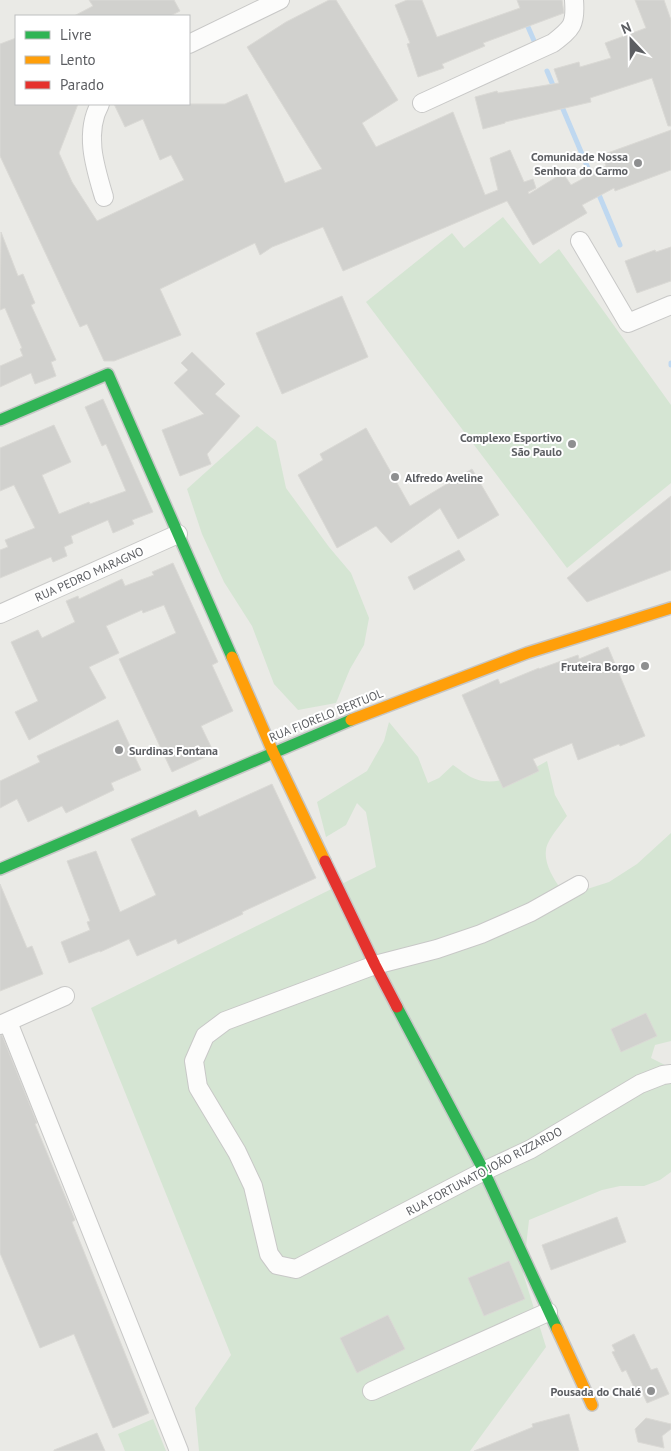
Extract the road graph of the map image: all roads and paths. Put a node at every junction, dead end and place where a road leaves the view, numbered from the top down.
1 (280, 0) edge
2 (574, 0) edge
3 (190, 44) edge
4 (422, 102) dead end
5 (100, 105) edge
6 (104, 197) dead end
7 (580, 241) dead end
8 (671, 305) edge
9 (0, 420) edge
10 (178, 534) junction
11 (671, 608) edge
12 (0, 614) edge
13 (273, 752) junction
14 (0, 869) edge
15 (579, 885) dead end
16 (375, 965) junction
17 (65, 996) dead end
18 (4, 1024) edge
19 (671, 1074) edge
20 (484, 1171) junction
21 (548, 1312) junction
22 (372, 1391) dead end
23 (592, 1405) dead end
24 (179, 1451) edge

1 - 3 street
2 - 4 street
5 - 6 street
7 - 8 street
9 - 10 street
10 - 12 street, RUA PEDRO MARAGNO
10 - 13 street
11 - 13 street, RUA FIORELO BERTUOL
13 - 14 street, RUA FIORELO BERTUOL
13 - 16 street
15 - 16 street
16 - 20 street
16 - 20 street, RUA FORTUNATO JOÃO RIZZARDO
17 - 18 street
18 - 24 street
19 - 20 street, RUA FORTUNATO JOÃO RIZZARDO
20 - 21 street
21 - 22 street
21 - 23 street

